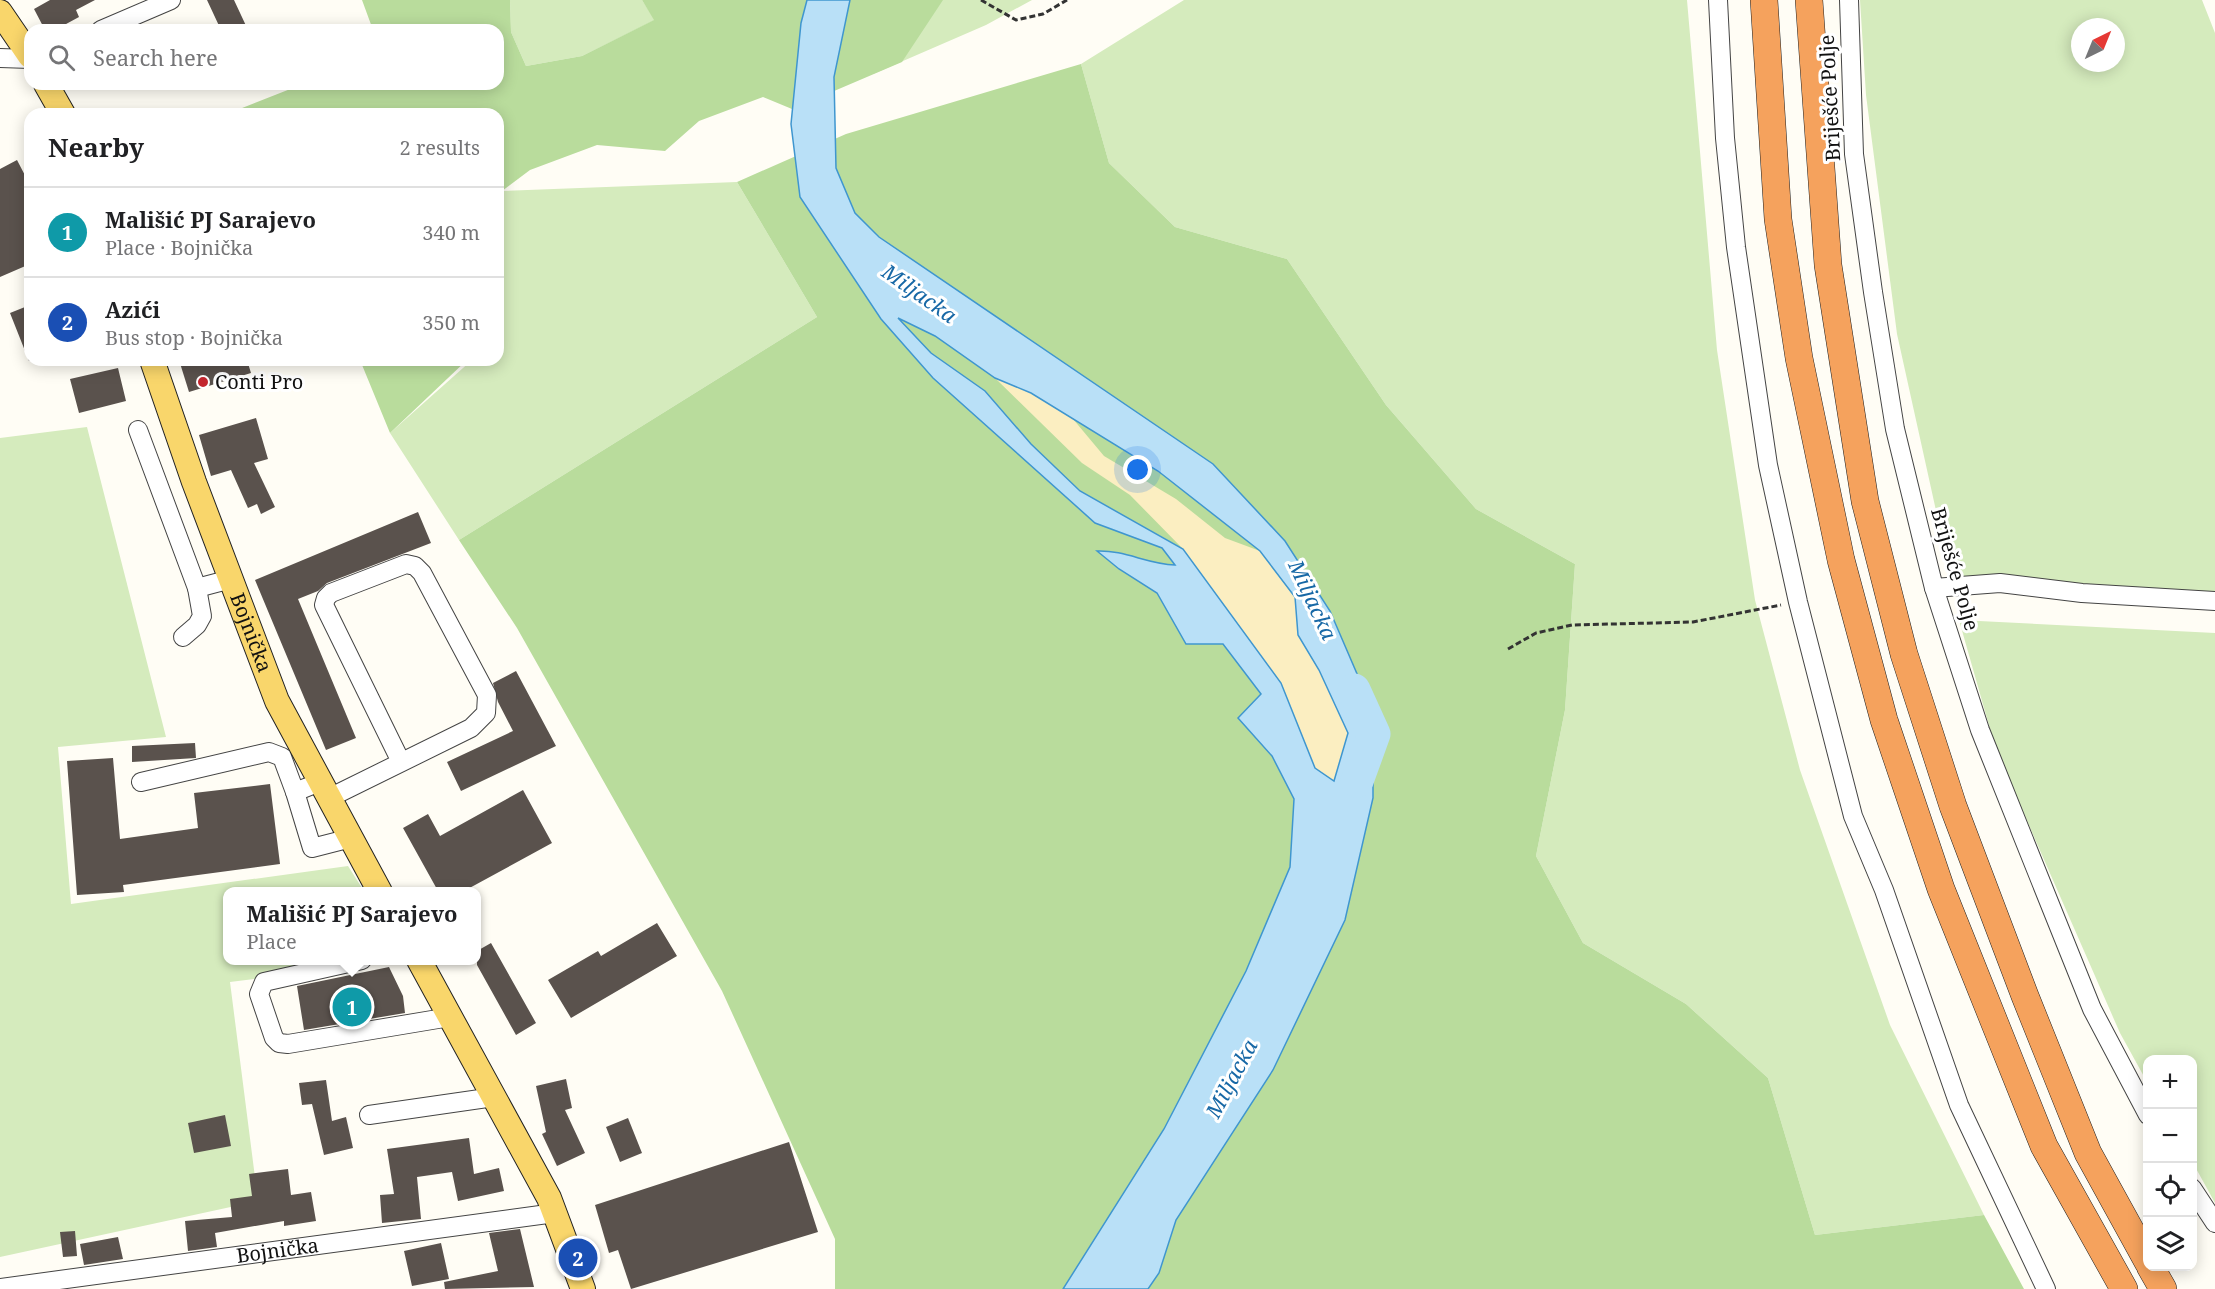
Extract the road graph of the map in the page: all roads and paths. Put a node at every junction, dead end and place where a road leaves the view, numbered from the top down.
1 (171, 0) edge
2 (981, 0) edge
3 (1067, 0) edge
4 (1718, 0) edge
5 (1764, 0) edge
6 (1809, 0) edge
7 (1849, 0) edge
8 (0, 12) edge
9 (115, 24) edge
10 (24, 48) edge
11 (24, 57) edge
12 (0, 58) edge
13 (49, 90) edge
14 (60, 108) edge
15 (154, 366) edge
16 (138, 430) dead end
17 (231, 579) junction
18 (197, 588) junction
19 (1934, 588) junction
20 (2215, 601) edge
21 (1798, 602) junction
22 (183, 637) dead end
23 (1508, 649) dead end
24 (401, 762) junction
25 (141, 782) dead end
26 (324, 790) junction
27 (295, 792) junction
28 (351, 838) junction
29 (378, 887) edge
30 (340, 965) edge
31 (421, 965) edge
32 (450, 1017) junction
33 (494, 1097) junction
34 (2145, 1109) edge
35 (369, 1115) dead end
36 (2197, 1194) edge
37 (555, 1213) junction
38 (2215, 1223) edge
39 (2143, 1253) edge
40 (2153, 1271) edge
41 (0, 1288) edge
42 (583, 1289) edge
43 (2046, 1289) edge
44 (2124, 1289) edge
45 (2163, 1289) edge

1 - 9 street
2 - 3 path
4 - 21 street
5 - 44 highway
6 - 39 highway
7 - 19 street, Briješće Polje
8 - 10 main road
11 - 12 street
13 - 14 main road
15 - 17 main road, Bojnička
16 - 18 street
17 - 18 street
17 - 26 main road, Bojnička
18 - 22 street
19 - 20 street
19 - 34 street, Briješće Polje
21 - 23 path
21 - 43 street
24 - 24 street
24 - 26 street
25 - 27 street
26 - 27 street
26 - 28 main road, Bojnička
27 - 28 street
28 - 29 main road, Bojnička
30 - 32 street
31 - 32 main road
32 - 33 main road
33 - 35 street
33 - 37 main road
36 - 38 street
37 - 41 street, Bojnička
37 - 42 main road
40 - 45 highway

